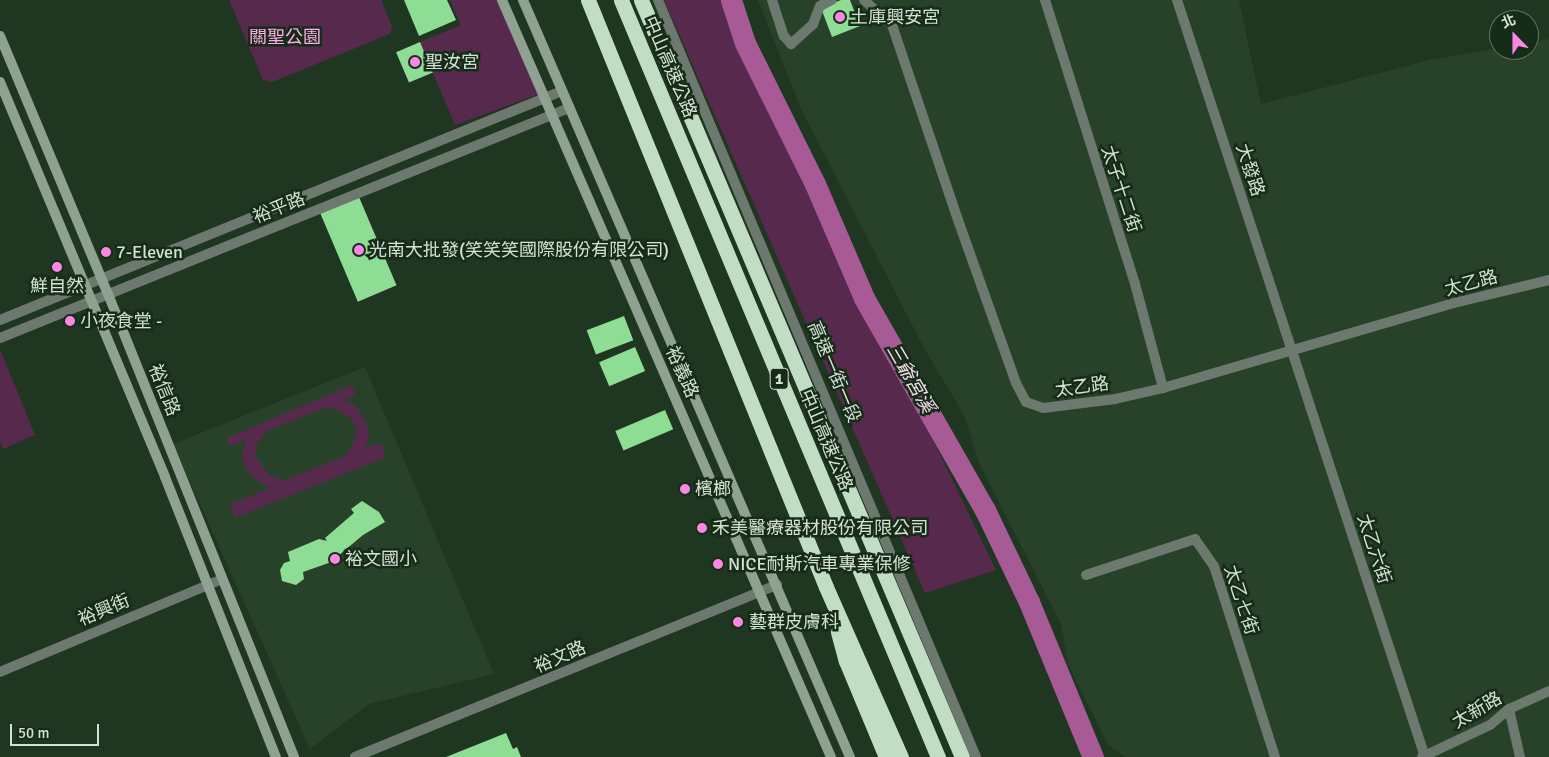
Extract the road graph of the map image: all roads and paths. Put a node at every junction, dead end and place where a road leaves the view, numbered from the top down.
1 (502, 0) edge
2 (523, 0) edge
3 (588, 0) edge
4 (621, 0) edge
5 (641, 0) edge
6 (658, 0) edge
7 (772, 0) edge
8 (832, 0) edge
9 (864, 0) edge
10 (1045, 0) edge
11 (1177, 0) edge
12 (0, 36) edge
13 (0, 82) edge
14 (562, 91) junction
15 (545, 98) junction
16 (569, 108) junction
17 (552, 115) junction
18 (101, 278) junction
19 (1549, 280) edge
20 (86, 284) junction
21 (108, 294) junction
22 (92, 301) junction
23 (0, 320) edge
24 (0, 338) edge
25 (1293, 351) junction
26 (1163, 388) junction
27 (1086, 575) dead end
28 (222, 579) junction
29 (207, 584) junction
30 (777, 585) junction
31 (826, 587) junction
32 (761, 592) junction
33 (0, 672) edge
34 (1549, 691) edge
35 (1509, 709) junction
36 (276, 757) edge
37 (294, 757) edge
38 (354, 757) edge
39 (831, 757) edge
40 (850, 757) edge
41 (886, 757) edge
42 (901, 757) edge
43 (938, 757) edge
44 (962, 757) edge
45 (976, 757) edge
46 (1275, 757) edge
47 (1424, 757) edge
48 (1520, 757) edge

1 - 15 street, 裕義路
2 - 14 street, 裕義路
3 - 31 highway, 1
4 - 43 highway, 中山高速公路 / 1
5 - 44 highway
6 - 45 street, 高速一街一段
7 - 8 street
9 - 26 street, 太乙路
10 - 26 street, 太子十二街
11 - 25 street, 大發路
12 - 18 street, 裕信路
13 - 20 street, 裕信路
14 - 15 street, 裕平路
14 - 16 street, 裕義路
15 - 17 street, 裕義路
15 - 18 street, 裕平路
16 - 17 street, 裕平路
16 - 30 street, 裕義路
17 - 21 street, 裕平路
17 - 32 street, 裕義路
18 - 20 street, 裕平路
18 - 21 street, 裕信路
19 - 25 street, 太乙路
20 - 22 street, 裕信路
20 - 23 street, 裕平路
21 - 22 street, 裕平路
21 - 28 street, 裕信路
22 - 24 street, 裕平路
22 - 29 street, 裕信路
25 - 26 street, 太乙路
25 - 47 street, 太乙六街
27 - 46 street, 太乙七街
28 - 29 street, 裕興街
28 - 37 street, 裕信路
29 - 33 street, 裕興街
29 - 36 street, 裕信路
30 - 32 street, 裕文路
30 - 40 street, 裕義路
31 - 41 highway
31 - 42 highway, 1
32 - 38 street, 裕文路
32 - 39 street, 裕義路
34 - 35 street, 太新路
35 - 47 street, 太新路
35 - 48 street

